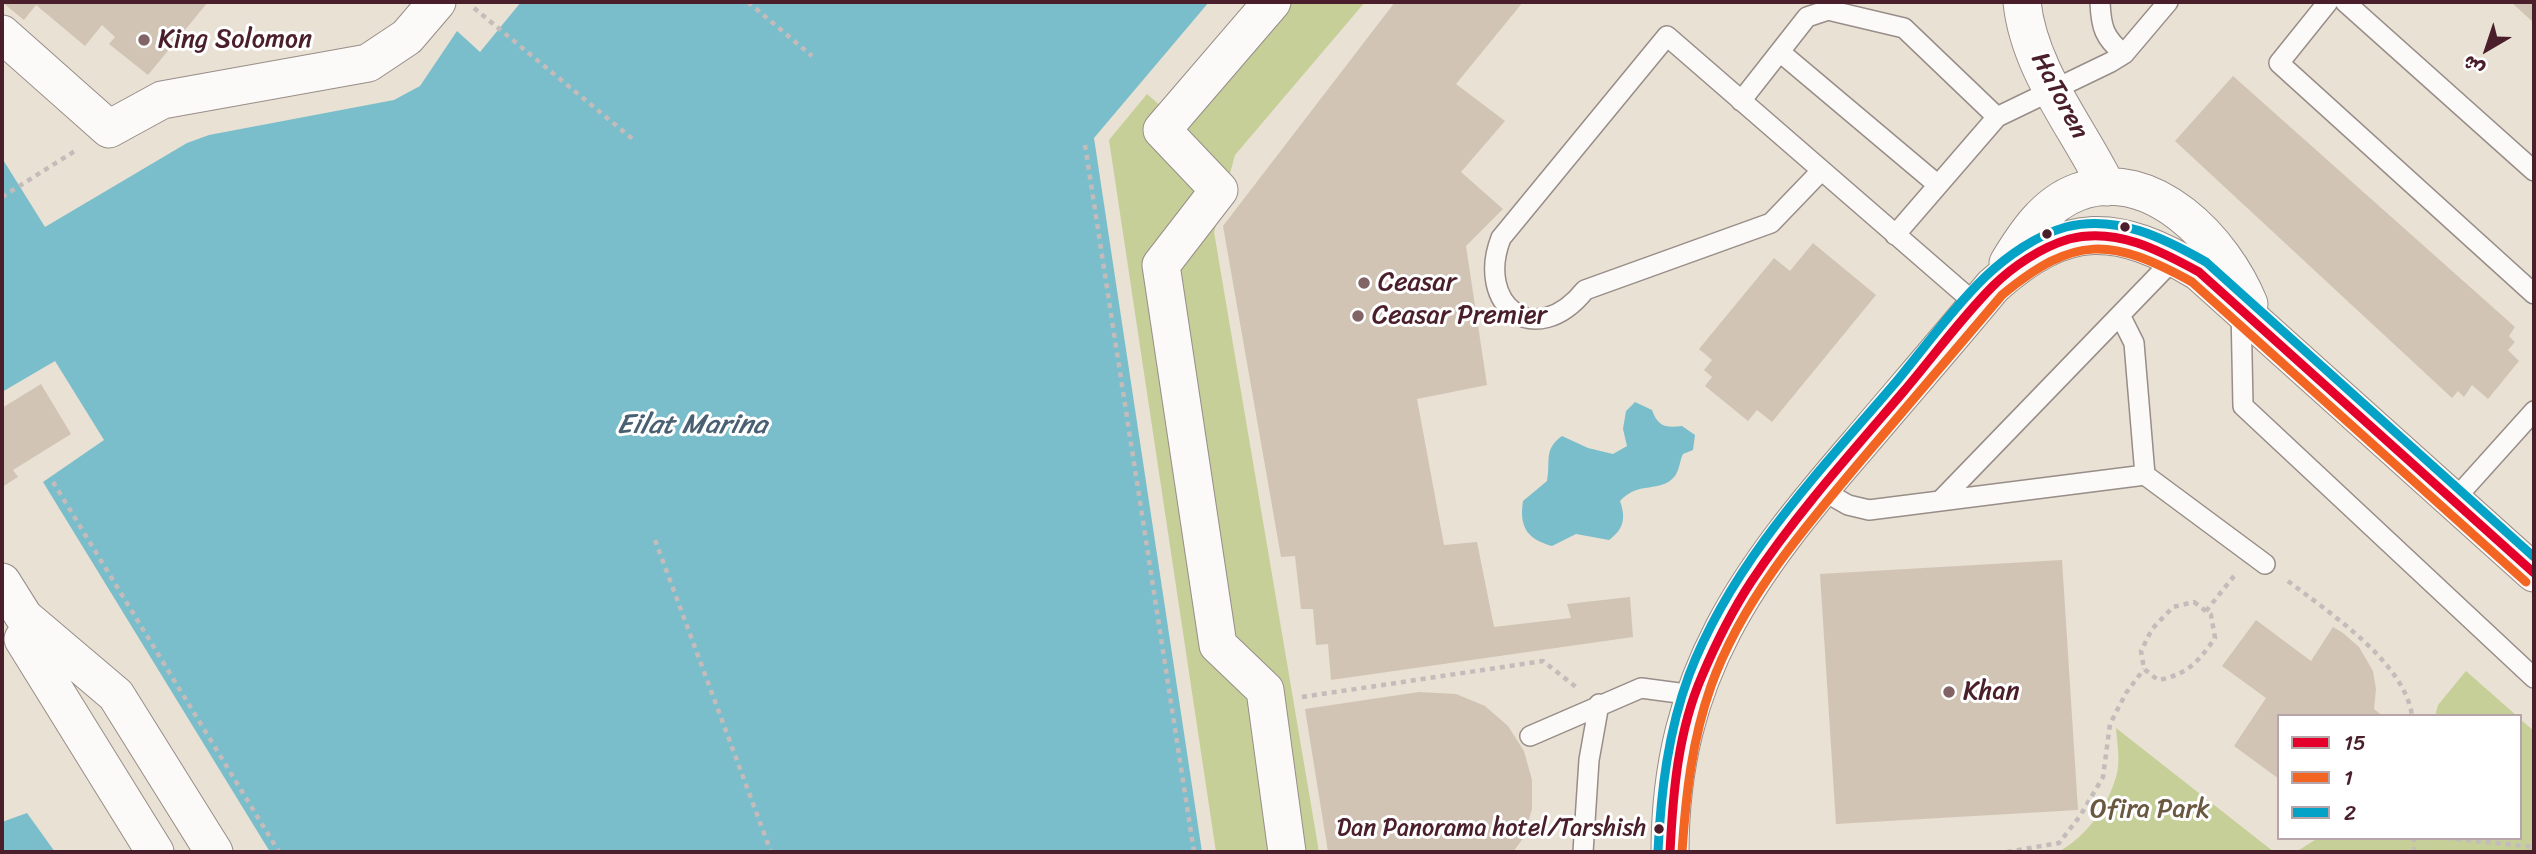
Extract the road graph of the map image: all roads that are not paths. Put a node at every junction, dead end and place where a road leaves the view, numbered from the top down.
1 (437, 2) edge
2 (1272, 2) edge
3 (2022, 2) edge
4 (2101, 2) edge
5 (2168, 2) edge
6 (2328, 2) edge
7 (2345, 2) edge
8 (2, 34) edge
9 (1780, 52) junction
10 (2124, 54) junction
11 (2052, 90) junction
12 (1741, 101) junction
13 (1997, 117) junction
14 (1821, 171) junction
15 (2534, 171) edge
16 (1938, 185) junction
17 (2107, 187) junction
18 (1895, 235) junction
19 (2175, 258) junction
20 (2534, 294) edge
21 (1985, 296) junction
22 (2120, 315) junction
23 (2249, 315) junction
24 (2534, 411) edge
25 (2145, 475) junction
26 (1820, 488) junction
27 (2454, 500) junction
28 (1940, 501) junction
29 (2258, 559) road end
30 (2534, 573) edge
31 (2, 582) edge
32 (21, 640) edge
33 (2534, 678) edge
34 (1694, 695) junction
35 (1599, 704) junction
36 (1530, 736) dead end
37 (155, 852) edge
38 (214, 852) edge
39 (1287, 852) edge
40 (1583, 852) edge
41 (1670, 852) edge

1 - 8 street
2 - 39 street
3 - 11 street, HaToren
4 - 10 lane
5 - 10 lane
6 - 20 lane
7 - 15 lane
9 - 12 lane
9 - 13 lane
9 - 16 lane
10 - 11 lane
11 - 13 lane
11 - 17 street, HaToren
12 - 14 lane
12 - 14 lane
13 - 16 lane
14 - 18 lane
16 - 18 lane
17 - 21 street
17 - 23 street
18 - 21 lane
19 - 21 street
19 - 22 lane
19 - 23 street
21 - 26 street
22 - 25 lane
22 - 28 lane
23 - 27 street
23 - 33 lane
24 - 27 lane
25 - 28 lane
25 - 29 lane
26 - 28 lane
26 - 34 street
27 - 30 street
31 - 32 street
32 - 37 street
32 - 38 street
34 - 35 lane
34 - 41 street
35 - 36 lane
35 - 40 lane

